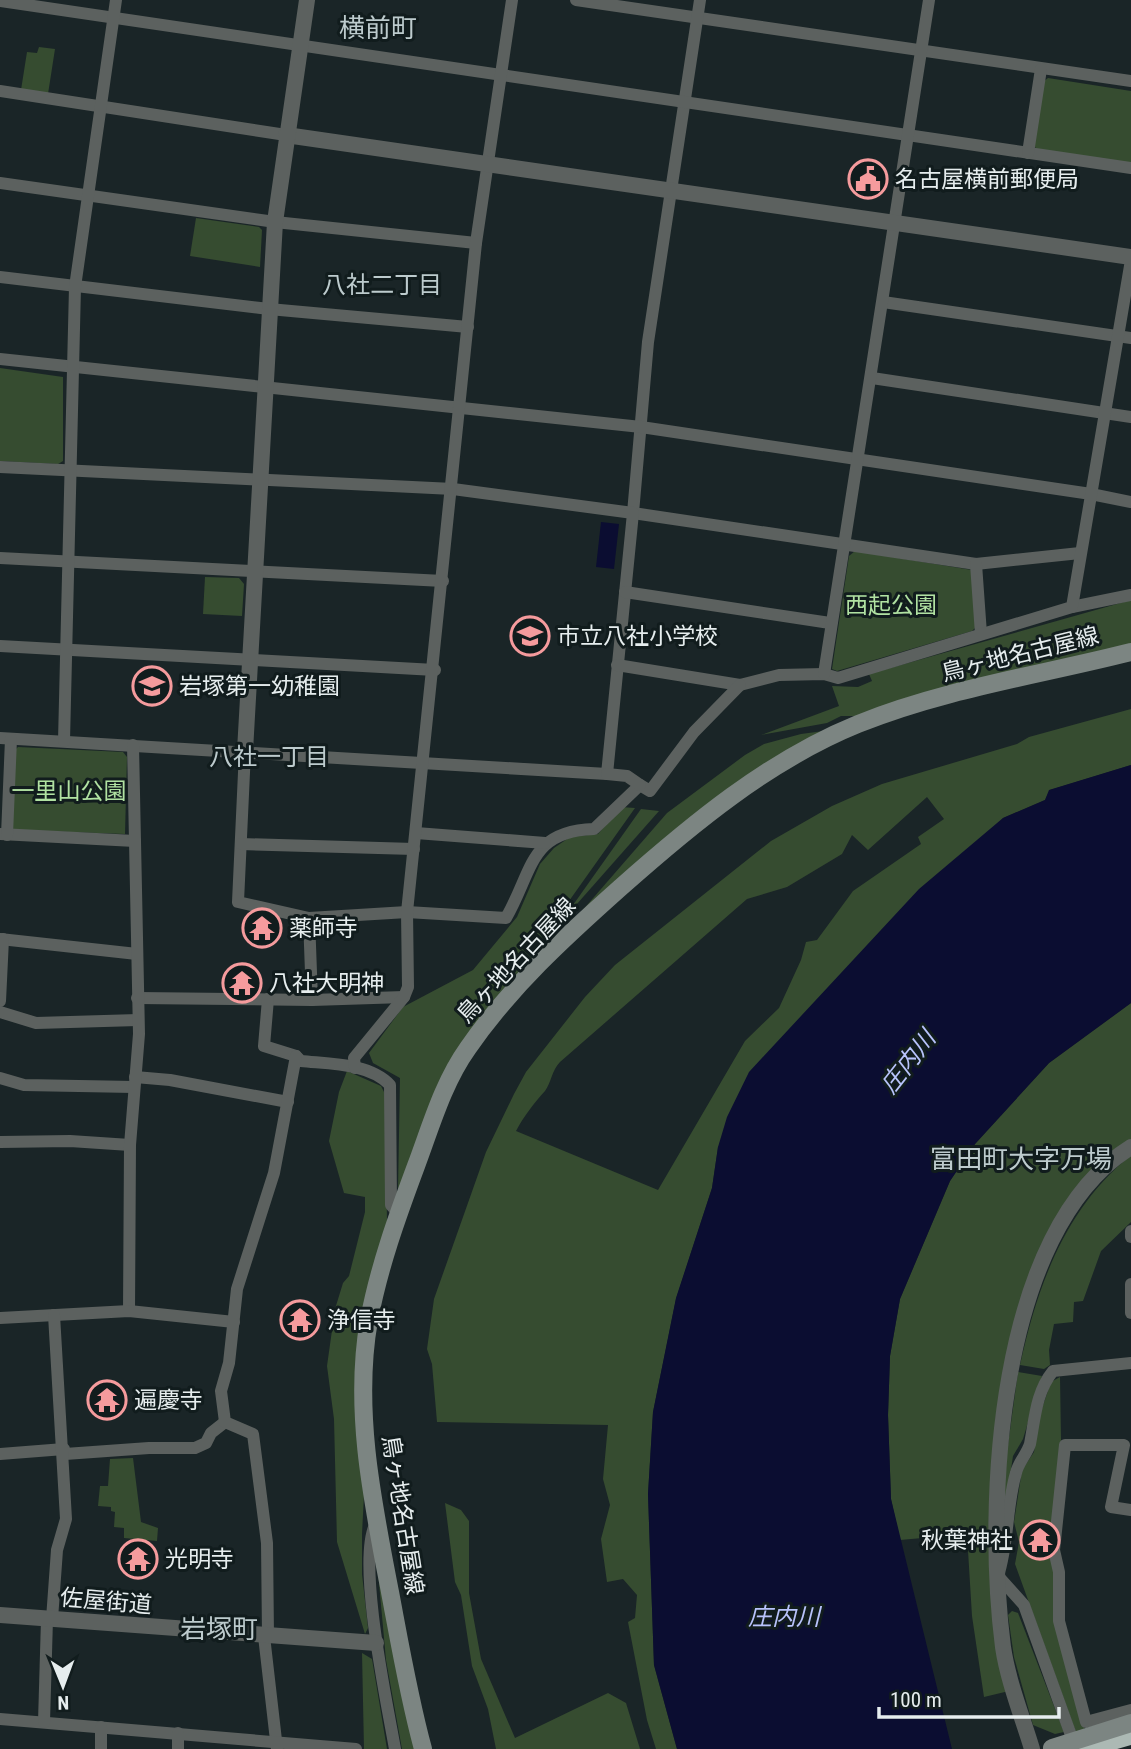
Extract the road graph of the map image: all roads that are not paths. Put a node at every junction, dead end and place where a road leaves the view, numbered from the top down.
1 (116, 0) edge
2 (307, 0) edge
3 (512, 0) edge
4 (576, 0) edge
5 (700, 0) edge
6 (929, 0) edge
7 (0, 1) edge
8 (697, 17) junction
9 (113, 19) junction
10 (299, 47) junction
11 (922, 51) junction
12 (1041, 69) junction
13 (500, 75) junction
14 (1131, 81) edge
15 (0, 91) edge
16 (685, 103) junction
17 (100, 107) junction
18 (286, 135) junction
19 (908, 136) junction
20 (1028, 153) junction
21 (487, 165) junction
22 (1131, 169) edge
23 (0, 183) edge
24 (671, 191) junction
25 (86, 196) junction
26 (275, 222) junction
27 (895, 223) junction
28 (477, 243) junction
29 (1131, 259) edge
30 (0, 277) edge
31 (75, 287) junction
32 (883, 302) junction
33 (270, 309) junction
34 (468, 327) junction
35 (1125, 338) edge
36 (0, 359) edge
37 (72, 368) junction
38 (872, 378) junction
39 (265, 390) junction
40 (461, 409) junction
41 (1106, 414) junction
42 (1131, 417) edge
43 (641, 427) junction
44 (857, 459) junction
45 (0, 467) edge
46 (69, 471) junction
47 (261, 481) junction
48 (453, 489) junction
49 (1091, 494) junction
50 (1131, 502) edge
51 (633, 513) junction
52 (845, 544) junction
53 (1080, 553) junction
54 (0, 558) edge
55 (66, 561) junction
56 (976, 564) junction
57 (256, 571) junction
58 (443, 581) junction
59 (625, 592) junction
60 (1131, 595) edge
61 (1072, 607) junction
62 (831, 623) junction
63 (981, 634) junction
64 (0, 646) edge
65 (66, 650) junction
66 (1131, 652) edge
67 (251, 659) junction
68 (617, 665) junction
69 (435, 670) junction
70 (824, 674) junction
71 (740, 685) junction
72 (5, 738) edge
73 (64, 741) junction
74 (133, 745) junction
75 (245, 751) junction
76 (425, 762) junction
77 (607, 774) junction
78 (640, 785) junction
79 (416, 833) junction
80 (4, 835) edge
81 (135, 841) junction
82 (241, 844) junction
83 (545, 844) junction
84 (414, 849) junction
85 (408, 912) junction
86 (309, 918) junction
87 (1, 939) edge
88 (137, 954) junction
89 (404, 997) junction
90 (137, 998) junction
91 (268, 999) junction
92 (312, 1000) junction
93 (0, 1001) edge
94 (0, 1012) edge
95 (138, 1020) junction
96 (296, 1056) junction
97 (355, 1068) junction
98 (0, 1079) edge
99 (135, 1082) junction
100 (288, 1102) junction
101 (0, 1142) edge
102 (130, 1145) junction
103 (1131, 1147) edge
104 (398, 1213) junction
105 (1131, 1231) edge
106 (1131, 1237) edge
107 (1131, 1284) edge
108 (129, 1311) junction
109 (1131, 1313) edge
110 (54, 1315) junction
111 (0, 1318) edge
112 (234, 1322) junction
113 (1131, 1363) edge
114 (225, 1422) junction
115 (64, 1451) junction
116 (0, 1454) edge
117 (1131, 1510) edge
118 (376, 1522) junction
119 (998, 1576) junction
120 (0, 1615) edge
121 (49, 1619) junction
122 (266, 1636) junction
123 (376, 1643) junction
124 (1131, 1710) edge
125 (0, 1719) edge
126 (44, 1722) junction
127 (1131, 1724) edge
128 (101, 1727) junction
129 (178, 1733) junction
130 (1131, 1734) edge
131 (277, 1745) edge
132 (1050, 1748) edge
133 (101, 1749) edge
134 (177, 1749) edge
135 (356, 1749) edge
136 (395, 1749) edge
137 (423, 1749) edge
138 (1032, 1749) edge
139 (1078, 1749) edge

1 - 9 street
2 - 10 street
3 - 13 street
4 - 8 street
5 - 8 street
6 - 11 street
7 - 9 street
8 - 11 street
8 - 16 street
9 - 10 street
9 - 17 street
10 - 13 street
10 - 18 street
11 - 12 street
11 - 19 street
12 - 14 street
12 - 20 street
13 - 16 street
13 - 21 street
15 - 17 street
16 - 19 street
16 - 24 street
17 - 18 street
17 - 25 street
18 - 21 street
18 - 26 street
19 - 20 street
19 - 27 street
20 - 22 street
21 - 24 street
21 - 28 street
23 - 25 street
24 - 27 street
24 - 43 street
25 - 26 street
25 - 31 street
26 - 28 street
26 - 33 street
27 - 29 street
27 - 32 street
28 - 34 street
29 - 35 street
30 - 31 street
31 - 33 street
31 - 37 street
32 - 35 street
32 - 38 street
33 - 34 street
33 - 39 street
34 - 40 street
35 - 41 street
36 - 37 street
37 - 39 street
37 - 46 street
38 - 41 street
38 - 44 street
39 - 40 street
39 - 47 street
40 - 43 street
40 - 48 street
41 - 42 street
41 - 49 street
43 - 44 street
43 - 51 street
44 - 49 street
44 - 52 street
45 - 46 street
46 - 47 street
46 - 55 street
47 - 48 street
47 - 57 street
48 - 51 street
48 - 58 street
49 - 50 street
49 - 53 street
51 - 52 street
51 - 59 street
52 - 56 street
52 - 62 street
53 - 56 street
53 - 61 street
54 - 55 street
55 - 57 street
55 - 65 street
56 - 63 street
57 - 58 street
57 - 67 street
58 - 69 street
59 - 62 street
59 - 68 street
60 - 61 street
61 - 63 street
62 - 70 street
63 - 70 street
64 - 65 street
65 - 67 street
65 - 73 street
66 - 104 main road, 鳥ヶ地名古屋線
67 - 69 street
67 - 75 street
68 - 71 street
68 - 77 street
69 - 76 street
70 - 71 street
71 - 78 street
72 - 73 street
72 - 80 street
73 - 74 street
74 - 75 street
74 - 81 street
75 - 76 street
75 - 82 street
76 - 77 street
76 - 79 street
77 - 78 street
78 - 83 street
79 - 83 street
79 - 84 street
80 - 81 street
81 - 88 street
82 - 84 street
82 - 86 street
83 - 85 street
84 - 85 street
85 - 86 street
85 - 89 street
86 - 92 street
87 - 88 street
87 - 93 street
88 - 90 street
89 - 92 street
89 - 97 street
90 - 91 street
90 - 95 street
91 - 92 street
91 - 96 street
94 - 95 street
95 - 99 street
96 - 97 street
96 - 100 street
97 - 104 street
98 - 99 street
99 - 100 street
99 - 102 street
100 - 112 street
101 - 102 street
102 - 108 street
103 - 119 street
104 - 118 main road, 鳥ヶ地名古屋線
105 - 106 street
107 - 109 street
108 - 110 street
108 - 112 street
110 - 111 street
110 - 115 street
112 - 114 street
113 - 119 street
114 - 115 street
114 - 122 street
115 - 116 street
115 - 121 street
117 - 124 street
118 - 123 street
118 - 137 main road, 鳥ヶ地名古屋線
119 - 138 street
119 - 139 street
120 - 121 street, 佐屋街道
121 - 122 street, 佐屋街道
121 - 126 street
122 - 123 street, 佐屋街道
122 - 131 street
123 - 136 street
125 - 126 street
126 - 128 street
127 - 132 main road, bridge
128 - 129 street
128 - 133 street
129 - 131 street
129 - 134 street
130 - 139 highway
131 - 135 street

